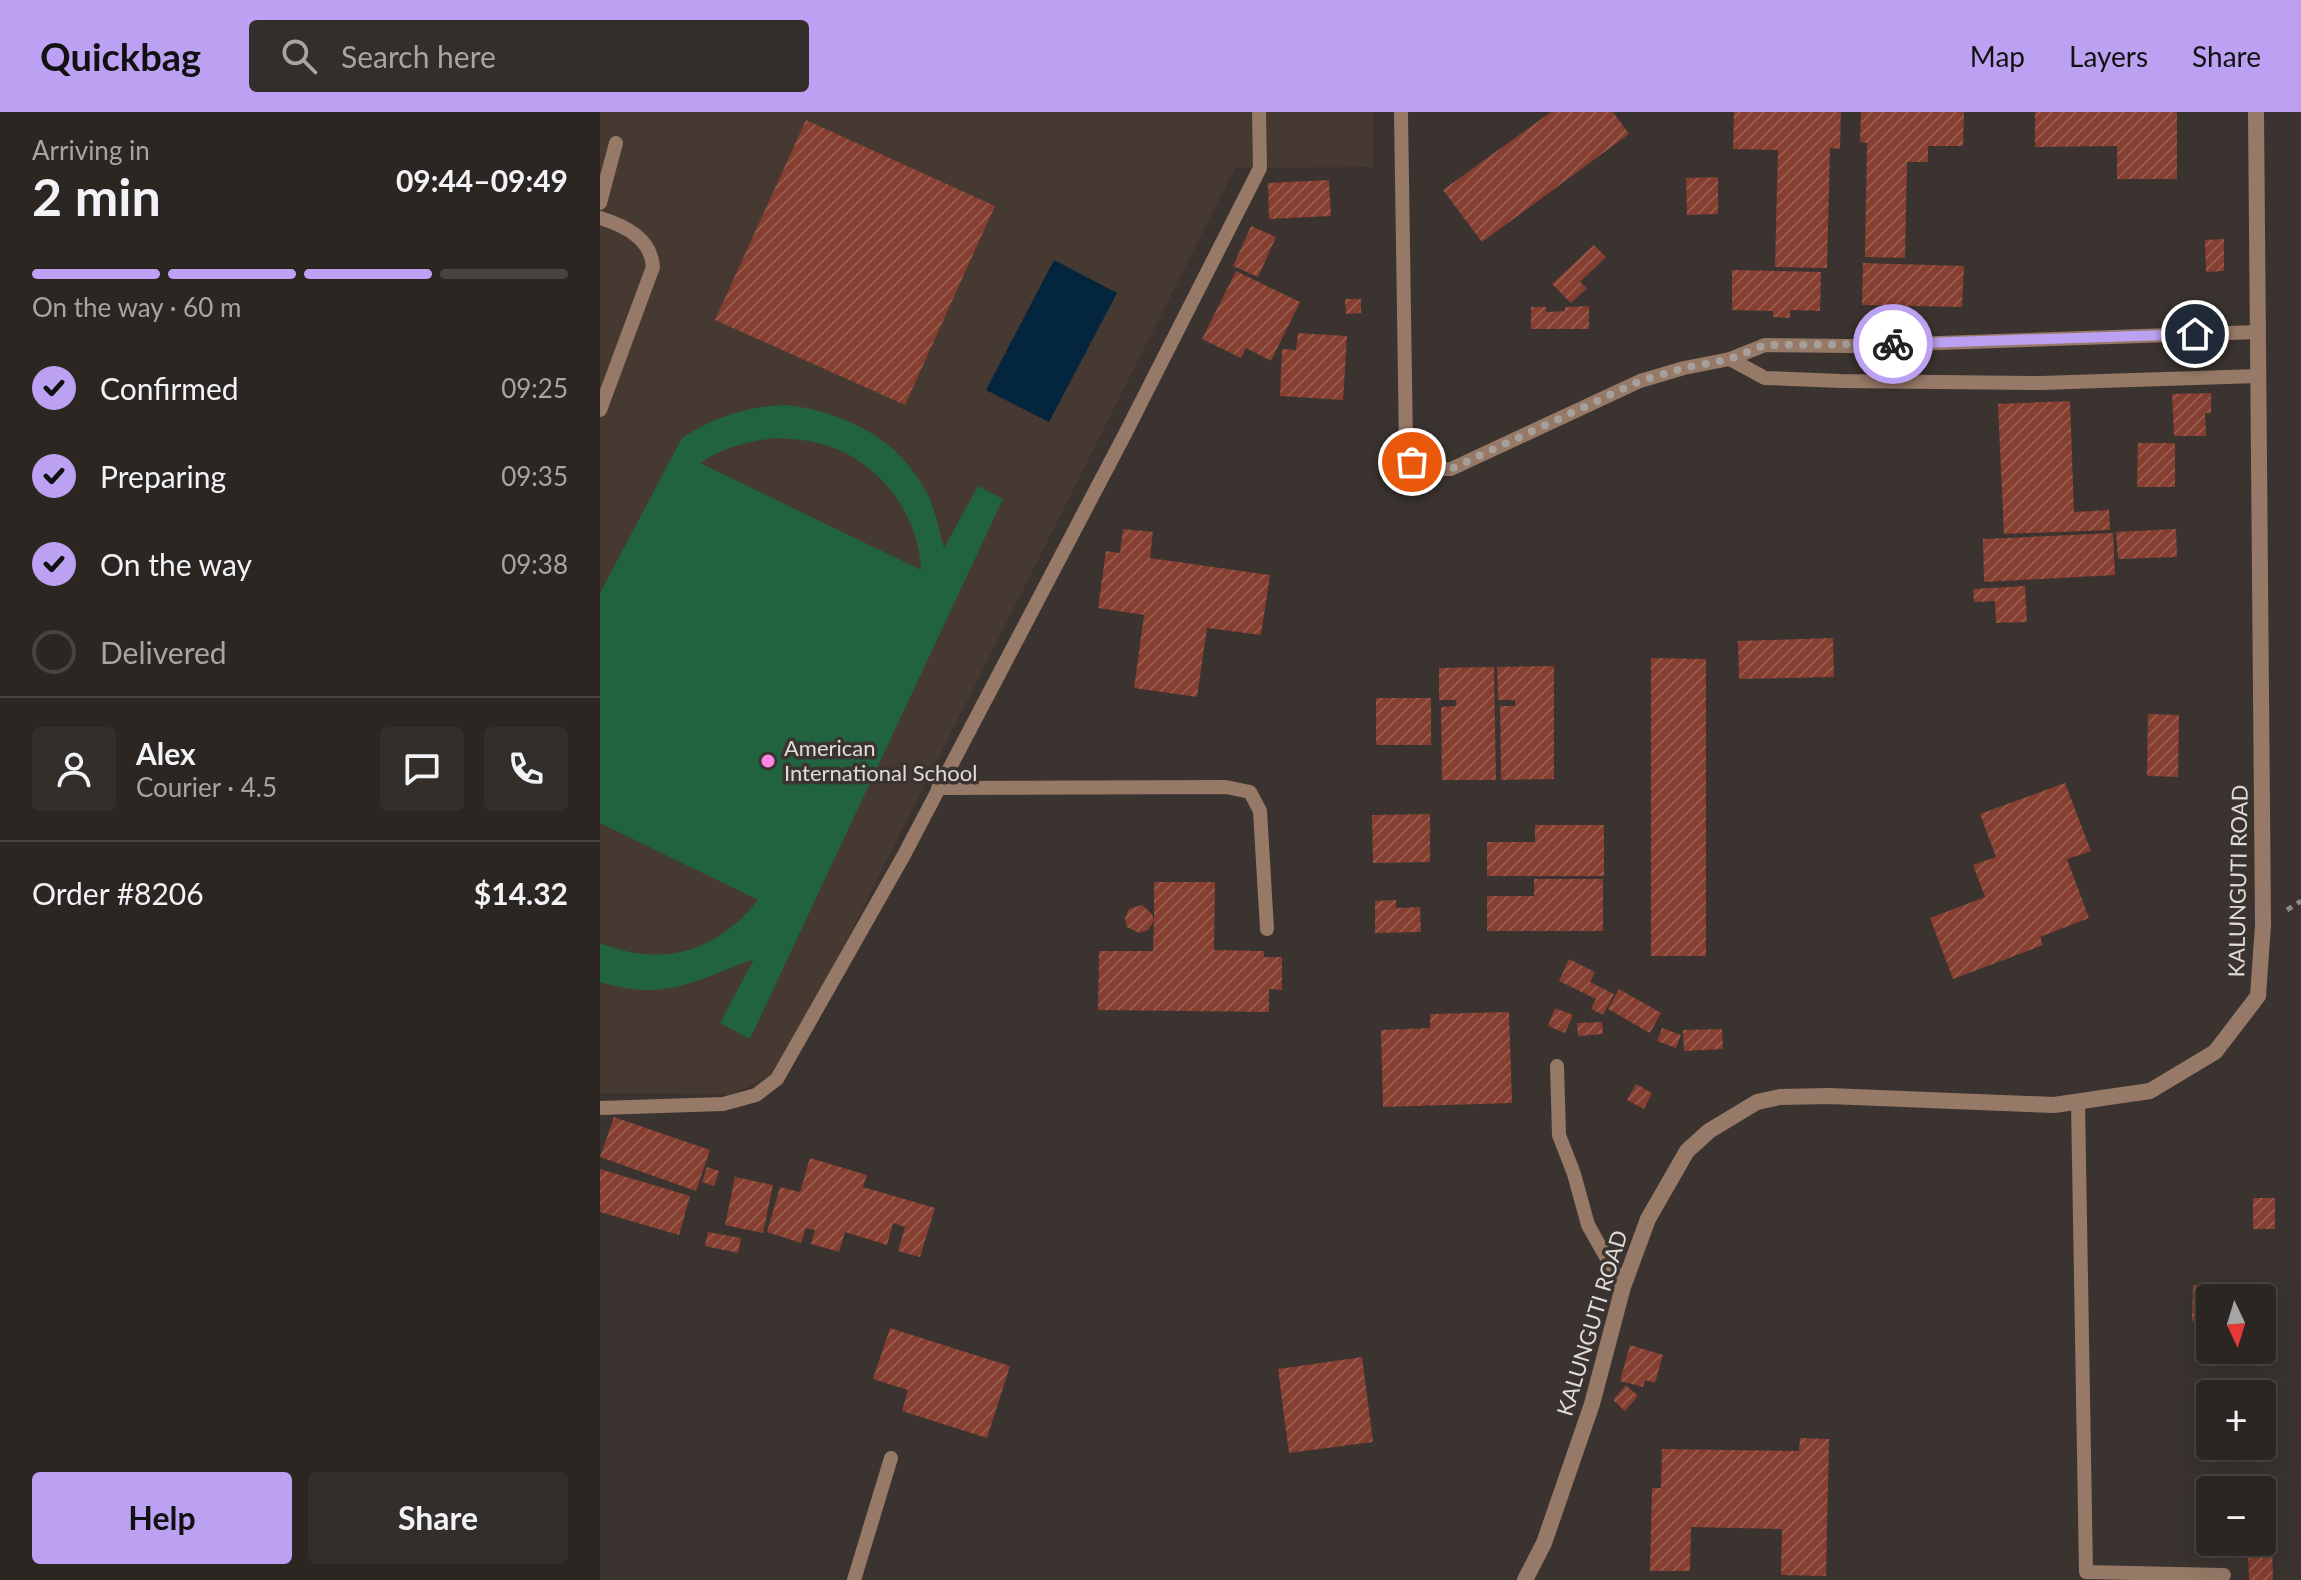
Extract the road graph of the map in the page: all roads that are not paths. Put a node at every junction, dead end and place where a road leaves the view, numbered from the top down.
1 (1259, 112) edge
2 (1401, 112) edge
3 (2256, 112) edge
4 (616, 143) dead end
5 (600, 203) edge
6 (600, 218) edge
7 (2258, 332) junction
8 (1730, 359) junction
9 (2258, 376) junction
10 (600, 410) edge
11 (938, 788) junction
12 (1267, 929) dead end
13 (1557, 1066) dead end
14 (2078, 1102) junction
15 (600, 1108) edge
16 (1623, 1287) junction
17 (891, 1458) dead end
18 (2224, 1575) dead end
19 (854, 1580) edge
20 (1525, 1580) edge

1 - 11 lane
2 - 8 lane
3 - 7 street, KALUNGUTI ROAD
4 - 5 lane
6 - 10 lane
7 - 8 lane
7 - 9 street, KALUNGUTI ROAD
8 - 9 lane
9 - 14 street, KALUNGUTI ROAD
11 - 12 lane
11 - 15 lane
13 - 16 lane
14 - 16 street, KALUNGUTI ROAD
14 - 18 lane
16 - 20 street, KALUNGUTI ROAD
17 - 19 lane

